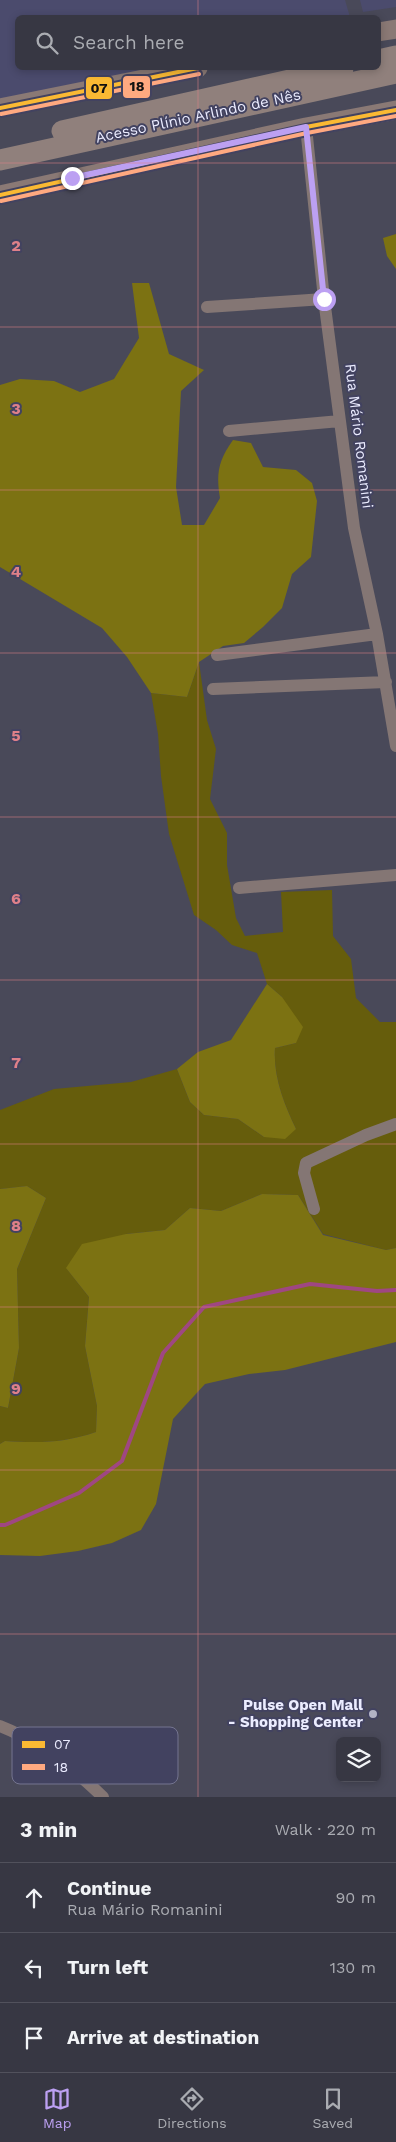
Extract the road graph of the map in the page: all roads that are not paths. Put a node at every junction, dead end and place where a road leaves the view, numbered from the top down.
1 (396, 29) edge
2 (381, 32) edge
3 (396, 56) edge
4 (381, 59) edge
5 (188, 70) edge
6 (334, 70) edge
7 (396, 73) edge
8 (0, 108) edge
9 (396, 110) edge
10 (306, 127) junction
11 (0, 144) edge
12 (0, 160) edge
13 (0, 195) edge
14 (324, 299) junction
15 (208, 307) dead end
16 (340, 421) junction
17 (230, 431) dead end
18 (377, 634) junction
19 (217, 656) dead end
20 (386, 682) junction
21 (213, 689) dead end
22 (396, 746) edge
23 (396, 875) edge
24 (239, 888) dead end
25 (396, 1124) edge
26 (314, 1209) dead end
27 (0, 1726) edge
28 (12, 1732) edge
29 (88, 1784) edge
30 (103, 1797) edge

1 - 2 main road
3 - 4 highway
5 - 8 main road
6 - 11 highway, Acesso Plínio Arlindo de Nês
7 - 12 highway, Acesso Plínio Arlindo de Nês
9 - 10 main road
10 - 13 main road
10 - 14 street, Rua Mário Romanini
14 - 15 street
14 - 16 street, Rua Mário Romanini
16 - 17 street
16 - 18 street, Rua Mário Romanini
18 - 19 street
18 - 20 street, Rua Mário Romanini
20 - 21 street
20 - 22 street, Rua Mário Romanini
23 - 24 street
25 - 26 street
27 - 28 street
29 - 30 street

